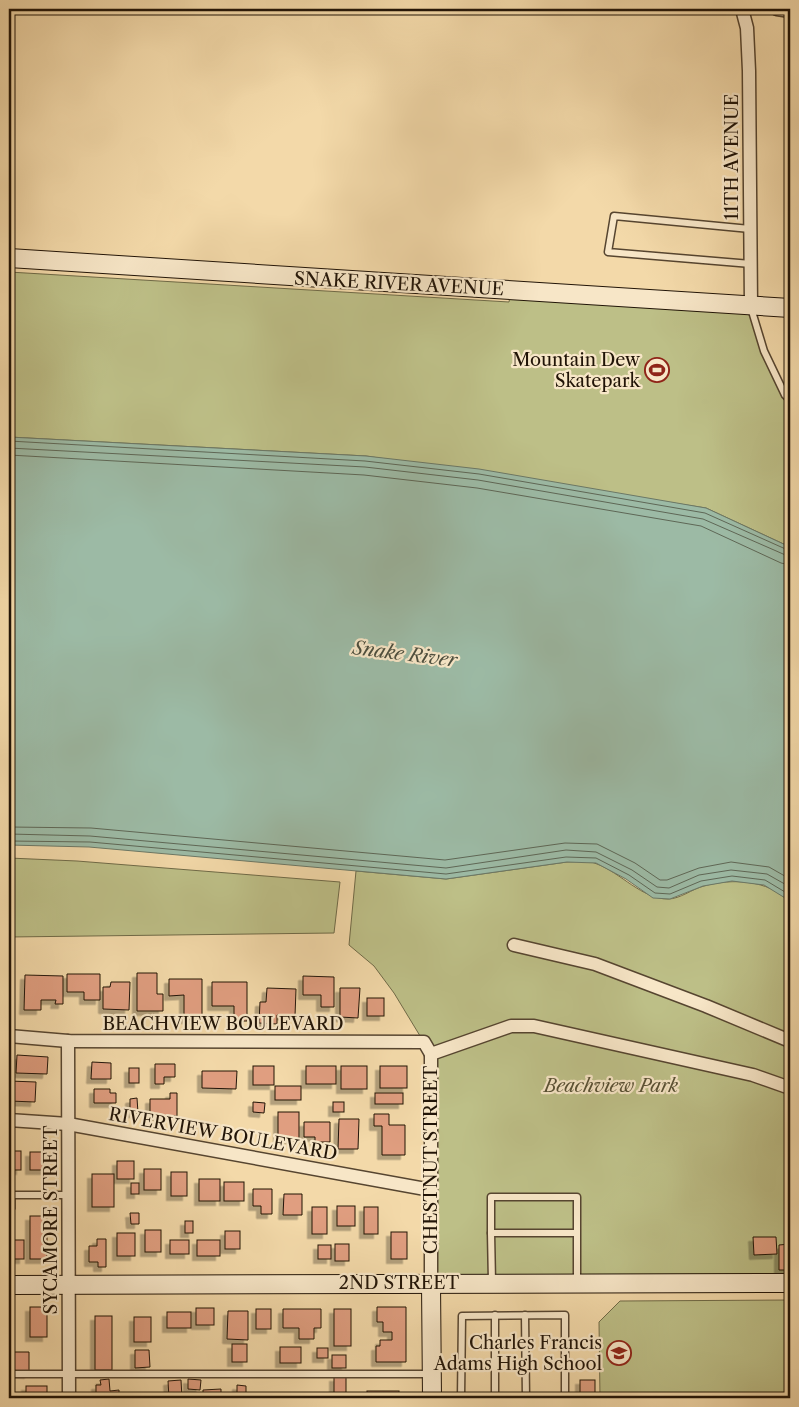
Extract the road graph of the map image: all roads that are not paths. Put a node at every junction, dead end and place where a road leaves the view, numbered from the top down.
1 (742, 9) edge
2 (777, 9) edge
3 (790, 12) edge
4 (750, 229) junction
5 (9, 258) edge
6 (751, 264) junction
7 (751, 306) junction
8 (790, 308) edge
9 (790, 400) edge
10 (514, 945) dead end
11 (9, 1036) edge
12 (68, 1041) junction
13 (790, 1041) edge
14 (431, 1054) junction
15 (790, 1088) edge
16 (9, 1120) edge
17 (68, 1124) junction
18 (431, 1190) junction
19 (9, 1195) edge
20 (68, 1195) junction
21 (491, 1233) junction
22 (577, 1233) junction
23 (431, 1283) junction
24 (492, 1283) junction
25 (577, 1283) junction
26 (790, 1283) edge
27 (9, 1285) edge
28 (69, 1285) junction
29 (495, 1315) junction
30 (525, 1315) junction
31 (9, 1374) edge
32 (69, 1374) junction
33 (432, 1374) junction
34 (70, 1398) edge
35 (432, 1398) edge
36 (461, 1398) edge
37 (495, 1398) edge
38 (526, 1398) edge
39 (565, 1398) edge

1 - 4 street, 11TH AVENUE
2 - 3 street
4 - 6 street, 11TH AVENUE
4 - 6 lane
5 - 7 street, SNAKE RIVER AVENUE
6 - 7 street, 11TH AVENUE
7 - 8 street, SNAKE RIVER AVENUE
7 - 9 lane
10 - 13 street
11 - 12 street, BEACHVIEW BOULEVARD
12 - 14 street, BEACHVIEW BOULEVARD
12 - 17 street, SYCAMORE STREET
14 - 15 street, CHESTNUT STREET
14 - 18 street, CHESTNUT STREET
16 - 17 street, RIVERVIEW BOULEVARD
17 - 18 street, RIVERVIEW BOULEVARD
17 - 20 street, SYCAMORE STREET
18 - 23 street, CHESTNUT STREET
19 - 20 lane
20 - 28 street, SYCAMORE STREET
21 - 22 lane
21 - 22 lane
21 - 24 lane
22 - 25 lane
23 - 24 street, 2ND STREET
23 - 28 street, 2ND STREET
23 - 33 street, CHESTNUT STREET
24 - 25 street, 2ND STREET
25 - 26 street, 2ND STREET
27 - 28 street, 2ND STREET
28 - 32 street, SYCAMORE STREET
29 - 30 lane
29 - 36 lane
29 - 37 lane
30 - 38 lane
30 - 39 lane
31 - 32 lane
32 - 33 lane
32 - 34 street, SYCAMORE STREET
33 - 35 street, CHESTNUT STREET

